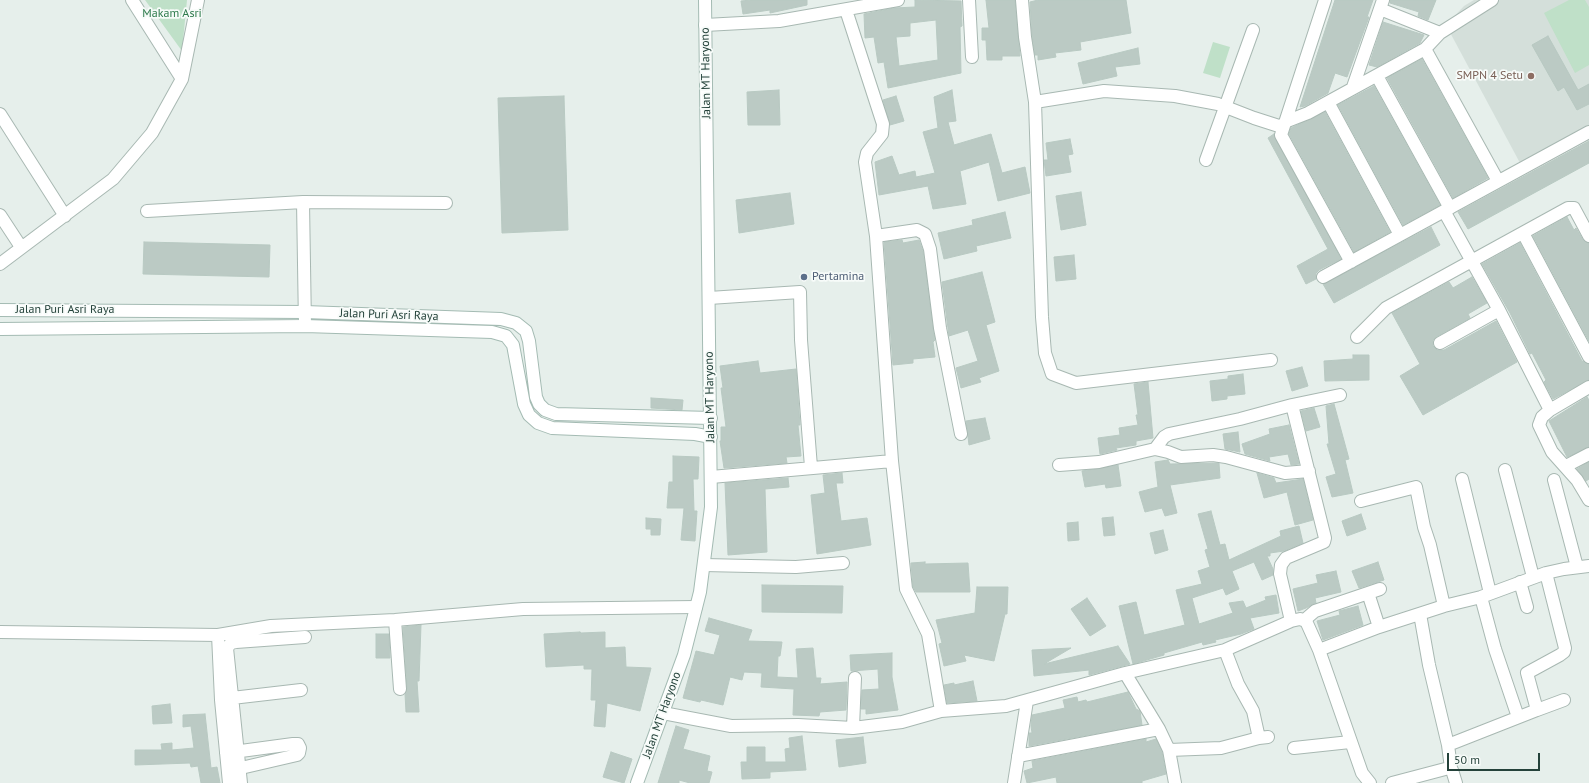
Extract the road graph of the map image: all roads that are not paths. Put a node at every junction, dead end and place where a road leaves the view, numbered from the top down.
1 (132, 0) edge
2 (198, 0) edge
3 (705, 0) edge
4 (893, 0) edge
5 (969, 0) edge
6 (1022, 0) edge
7 (1325, 0) edge
8 (1492, 0) edge
9 (1382, 5) edge
10 (846, 10) junction
11 (705, 25) junction
12 (1253, 30) dead end
13 (1440, 33) junction
14 (1425, 49) junction
15 (972, 57) dead end
16 (1377, 76) junction
17 (182, 80) junction
18 (1353, 87) junction
19 (1035, 102) junction
20 (1328, 102) junction
21 (1226, 107) junction
22 (0, 114) edge
23 (1284, 124) junction
24 (1589, 132) edge
25 (1206, 160) dead end
26 (1498, 181) junction
27 (303, 202) junction
28 (446, 203) dead end
29 (1447, 210) junction
30 (147, 211) dead end
31 (0, 215) edge
32 (64, 216) junction
33 (1523, 233) junction
34 (1400, 235) junction
35 (876, 236) junction
36 (1589, 236) edge
37 (21, 248) junction
38 (1471, 259) junction
39 (1351, 262) junction
40 (0, 264) edge
41 (1323, 277) dead end
42 (709, 298) junction
43 (0, 310) edge
44 (1498, 310) junction
45 (305, 312) junction
46 (454, 318) junction
47 (305, 326) junction
48 (0, 329) edge
49 (451, 332) junction
50 (1356, 337) dead end
51 (1440, 343) dead end
52 (1589, 357) edge
53 (1271, 360) dead end
54 (1589, 387) edge
55 (1340, 395) dead end
56 (1292, 404) junction
57 (1550, 410) junction
58 (665, 416) junction
59 (711, 418) junction
60 (664, 433) junction
61 (961, 434) dead end
62 (711, 437) junction
63 (1155, 449) junction
64 (1589, 454) edge
65 (892, 462) junction
66 (1059, 465) dead end
67 (1566, 466) junction
68 (811, 467) junction
69 (1505, 470) dead end
70 (1308, 471) junction
71 (711, 477) junction
72 (1462, 479) dead end
73 (1554, 480) dead end
74 (1589, 500) edge
75 (1361, 501) dead end
76 (843, 563) dead end
77 (704, 566) junction
78 (1583, 566) edge
79 (1546, 573) junction
80 (1533, 577) junction
81 (1520, 582) junction
82 (1380, 589) dead end
83 (1368, 593) junction
84 (1486, 595) junction
85 (1444, 606) junction
86 (1528, 606) dead end
87 (696, 607) junction
88 (1420, 614) junction
89 (395, 620) junction
90 (1291, 621) junction
91 (1306, 621) junction
92 (1379, 627) junction
93 (0, 632) edge
94 (218, 635) junction
95 (305, 637) dead end
96 (1225, 650) junction
97 (1319, 650) junction
98 (1125, 674) junction
99 (855, 678) dead end
100 (400, 689) dead end
101 (301, 690) dead end
102 (232, 698) junction
103 (1564, 700) dead end
104 (1027, 701) junction
105 (1537, 710) junction
106 (941, 711) junction
107 (663, 712) junction
108 (1518, 717) junction
109 (853, 728) junction
110 (1159, 729) junction
111 (1350, 742) junction
112 (1448, 745) junction
113 (1294, 748) dead end
114 (1169, 750) junction
115 (232, 753) junction
116 (1018, 756) junction
117 (1451, 768) junction
118 (232, 774) edge
119 (241, 783) edge
120 (637, 783) edge
121 (1014, 783) edge
122 (1173, 783) edge
123 (1370, 783) edge
124 (1392, 783) edge
125 (1456, 783) edge

1 - 17 street
2 - 17 street
3 - 11 street, Jalan MT Haryono
4 - 10 street
5 - 15 street
6 - 19 street
7 - 23 street
8 - 13 street
9 - 13 street
9 - 18 street
10 - 11 street
10 - 35 street
11 - 42 street, Jalan MT Haryono
12 - 21 street
13 - 14 street
14 - 16 street
14 - 26 street
16 - 18 street
16 - 29 street
17 - 32 street
18 - 20 street
19 - 21 street
19 - 53 street
20 - 23 street
20 - 34 street
21 - 23 street
21 - 25 street
22 - 32 street
23 - 39 street
24 - 26 street
26 - 29 street
27 - 28 street
27 - 30 street
27 - 45 street
29 - 34 street
29 - 38 street
31 - 37 street
32 - 37 street
33 - 36 street
33 - 38 street
33 - 52 street
34 - 39 street
35 - 61 street
35 - 65 street
37 - 40 street
38 - 44 street
38 - 50 street
39 - 41 street
42 - 59 street, Jalan MT Haryono
42 - 68 street
43 - 45 street, Jalan Puri Asri Raya
44 - 51 street
44 - 57 street
45 - 46 street, Jalan Puri Asri Raya
45 - 47 street
46 - 49 street
46 - 58 street, Jalan Puri Asri Raya
47 - 48 street, Jalan Puri Asri Raya
47 - 49 street, Jalan Puri Asri Raya
49 - 60 street, Jalan Puri Asri Raya
54 - 57 street
55 - 56 street
56 - 63 street
56 - 70 street
57 - 67 street
58 - 59 street, Jalan Puri Asri Raya
58 - 60 street
59 - 62 street, Jalan MT Haryono
60 - 62 street, Jalan Puri Asri Raya
62 - 71 street, Jalan MT Haryono
63 - 66 street
63 - 70 street
64 - 67 street
65 - 68 street
65 - 106 street
67 - 74 street
68 - 71 street
69 - 80 street
70 - 90 street
71 - 77 street, Jalan MT Haryono
72 - 84 street
73 - 78 street
75 - 85 street
76 - 77 street
77 - 87 street, Jalan MT Haryono
78 - 79 street
79 - 80 street
79 - 105 street
80 - 81 street
81 - 84 street
81 - 86 street
82 - 83 street
83 - 91 street
83 - 92 street
84 - 85 street
84 - 108 street
85 - 88 street
87 - 89 street
87 - 107 street, Jalan MT Haryono
88 - 92 street
88 - 112 street
89 - 94 street
89 - 100 street
90 - 91 street
90 - 96 street
91 - 97 street
92 - 97 street
93 - 94 street
94 - 115 street
95 - 102 street
96 - 98 street
96 - 114 street
97 - 111 street
98 - 104 street
98 - 110 street
99 - 109 street
101 - 102 street
102 - 115 street
103 - 105 street
104 - 106 street
104 - 116 street
105 - 108 street
106 - 109 street
107 - 109 street
107 - 120 street, Jalan MT Haryono
108 - 112 street
110 - 114 street
110 - 116 street
111 - 113 street
111 - 123 street
112 - 117 street
114 - 122 street
115 - 118 street
115 - 118 street
116 - 121 street
117 - 124 street
117 - 125 street
118 - 119 street

